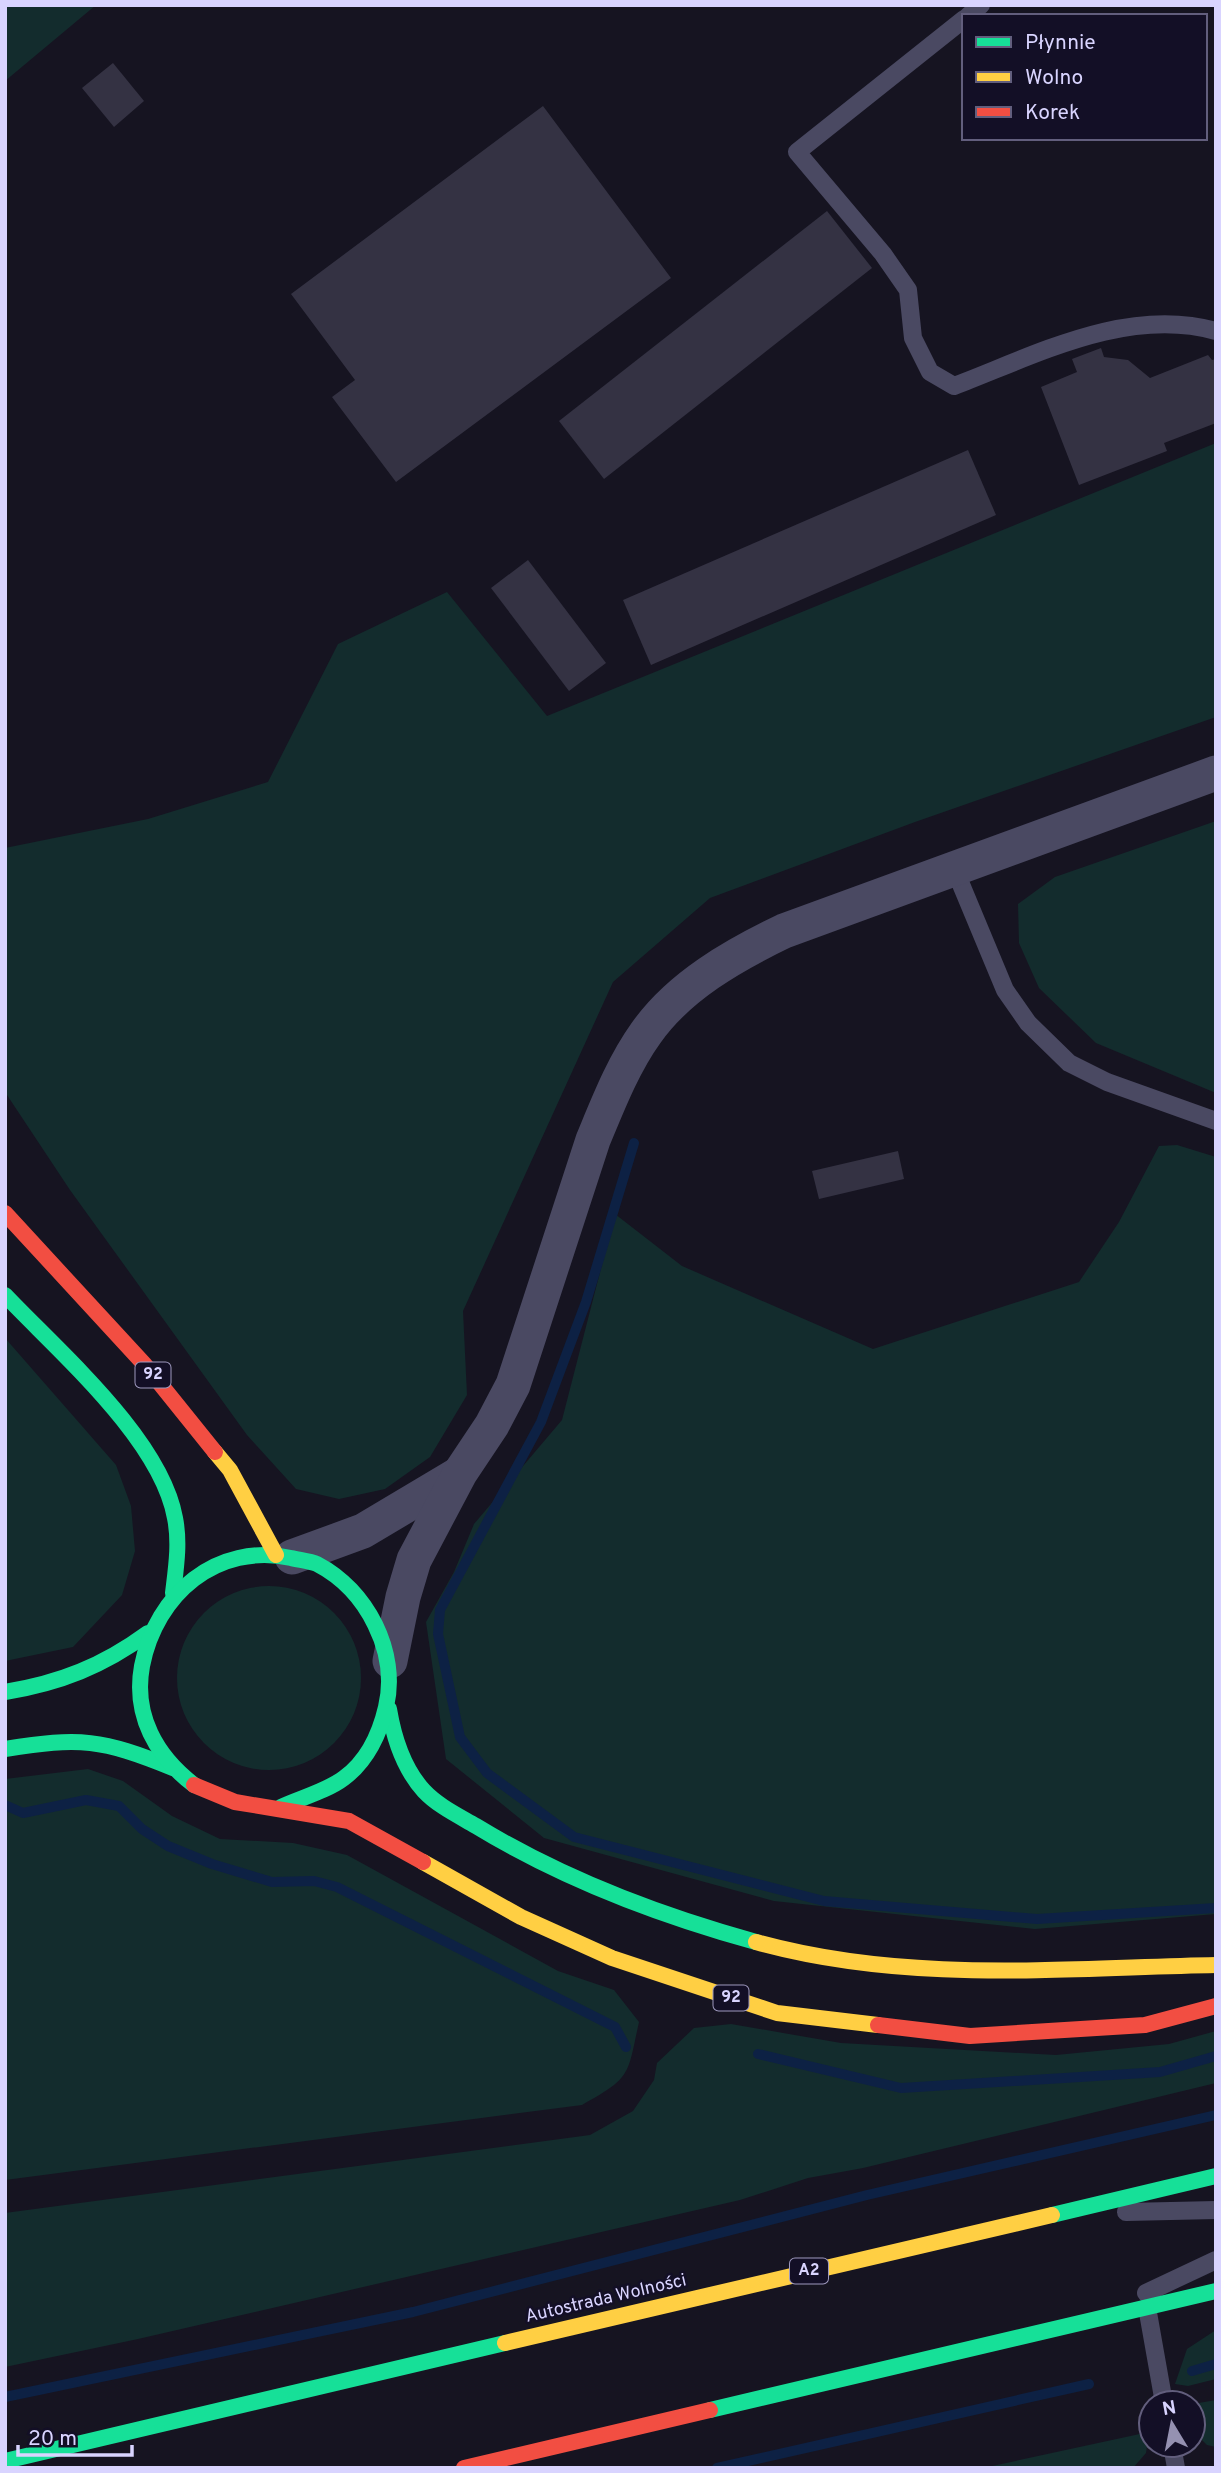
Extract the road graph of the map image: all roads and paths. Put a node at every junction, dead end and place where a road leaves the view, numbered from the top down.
1 (962, 21) edge
2 (1216, 331) edge
3 (1216, 773) edge
4 (955, 870) junction
5 (1216, 1121) edge
6 (5, 1213) edge
7 (5, 1295) edge
8 (460, 1473) junction
9 (284, 1556) junction
10 (173, 1593) junction
11 (148, 1633) junction
12 (390, 1661) junction
13 (5, 1692) edge
14 (389, 1709) junction
15 (5, 1749) edge
16 (173, 1769) junction
17 (281, 1807) junction
18 (1216, 1965) edge
19 (1216, 2006) edge
20 (1216, 2176) edge
21 (1216, 2210) edge
22 (1063, 2212) junction
23 (1216, 2260) edge
24 (1216, 2291) edge
25 (1147, 2307) junction
26 (1086, 2322) junction
27 (1162, 2389) edge
28 (5, 2461) edge
29 (464, 2468) edge

1 - 2 lane
3 - 4 street
4 - 5 lane
4 - 8 street
6 - 9 main road, 92
7 - 10 main road, 92
8 - 9 street
8 - 12 street
9 - 10 main road, 92
9 - 12 main road, 92
10 - 11 main road, 92
11 - 13 main road
11 - 16 main road, 92
12 - 14 main road, 92
14 - 17 main road, 92
14 - 18 main road, 92
15 - 16 main road
16 - 17 main road, 92
17 - 19 main road, 92
20 - 22 main road, Autostrada Wolności / A2
21 - 22 lane
22 - 28 main road, Autostrada Wolności / A2
23 - 26 lane
24 - 25 main road
25 - 26 main road
25 - 27 lane
26 - 29 main road

